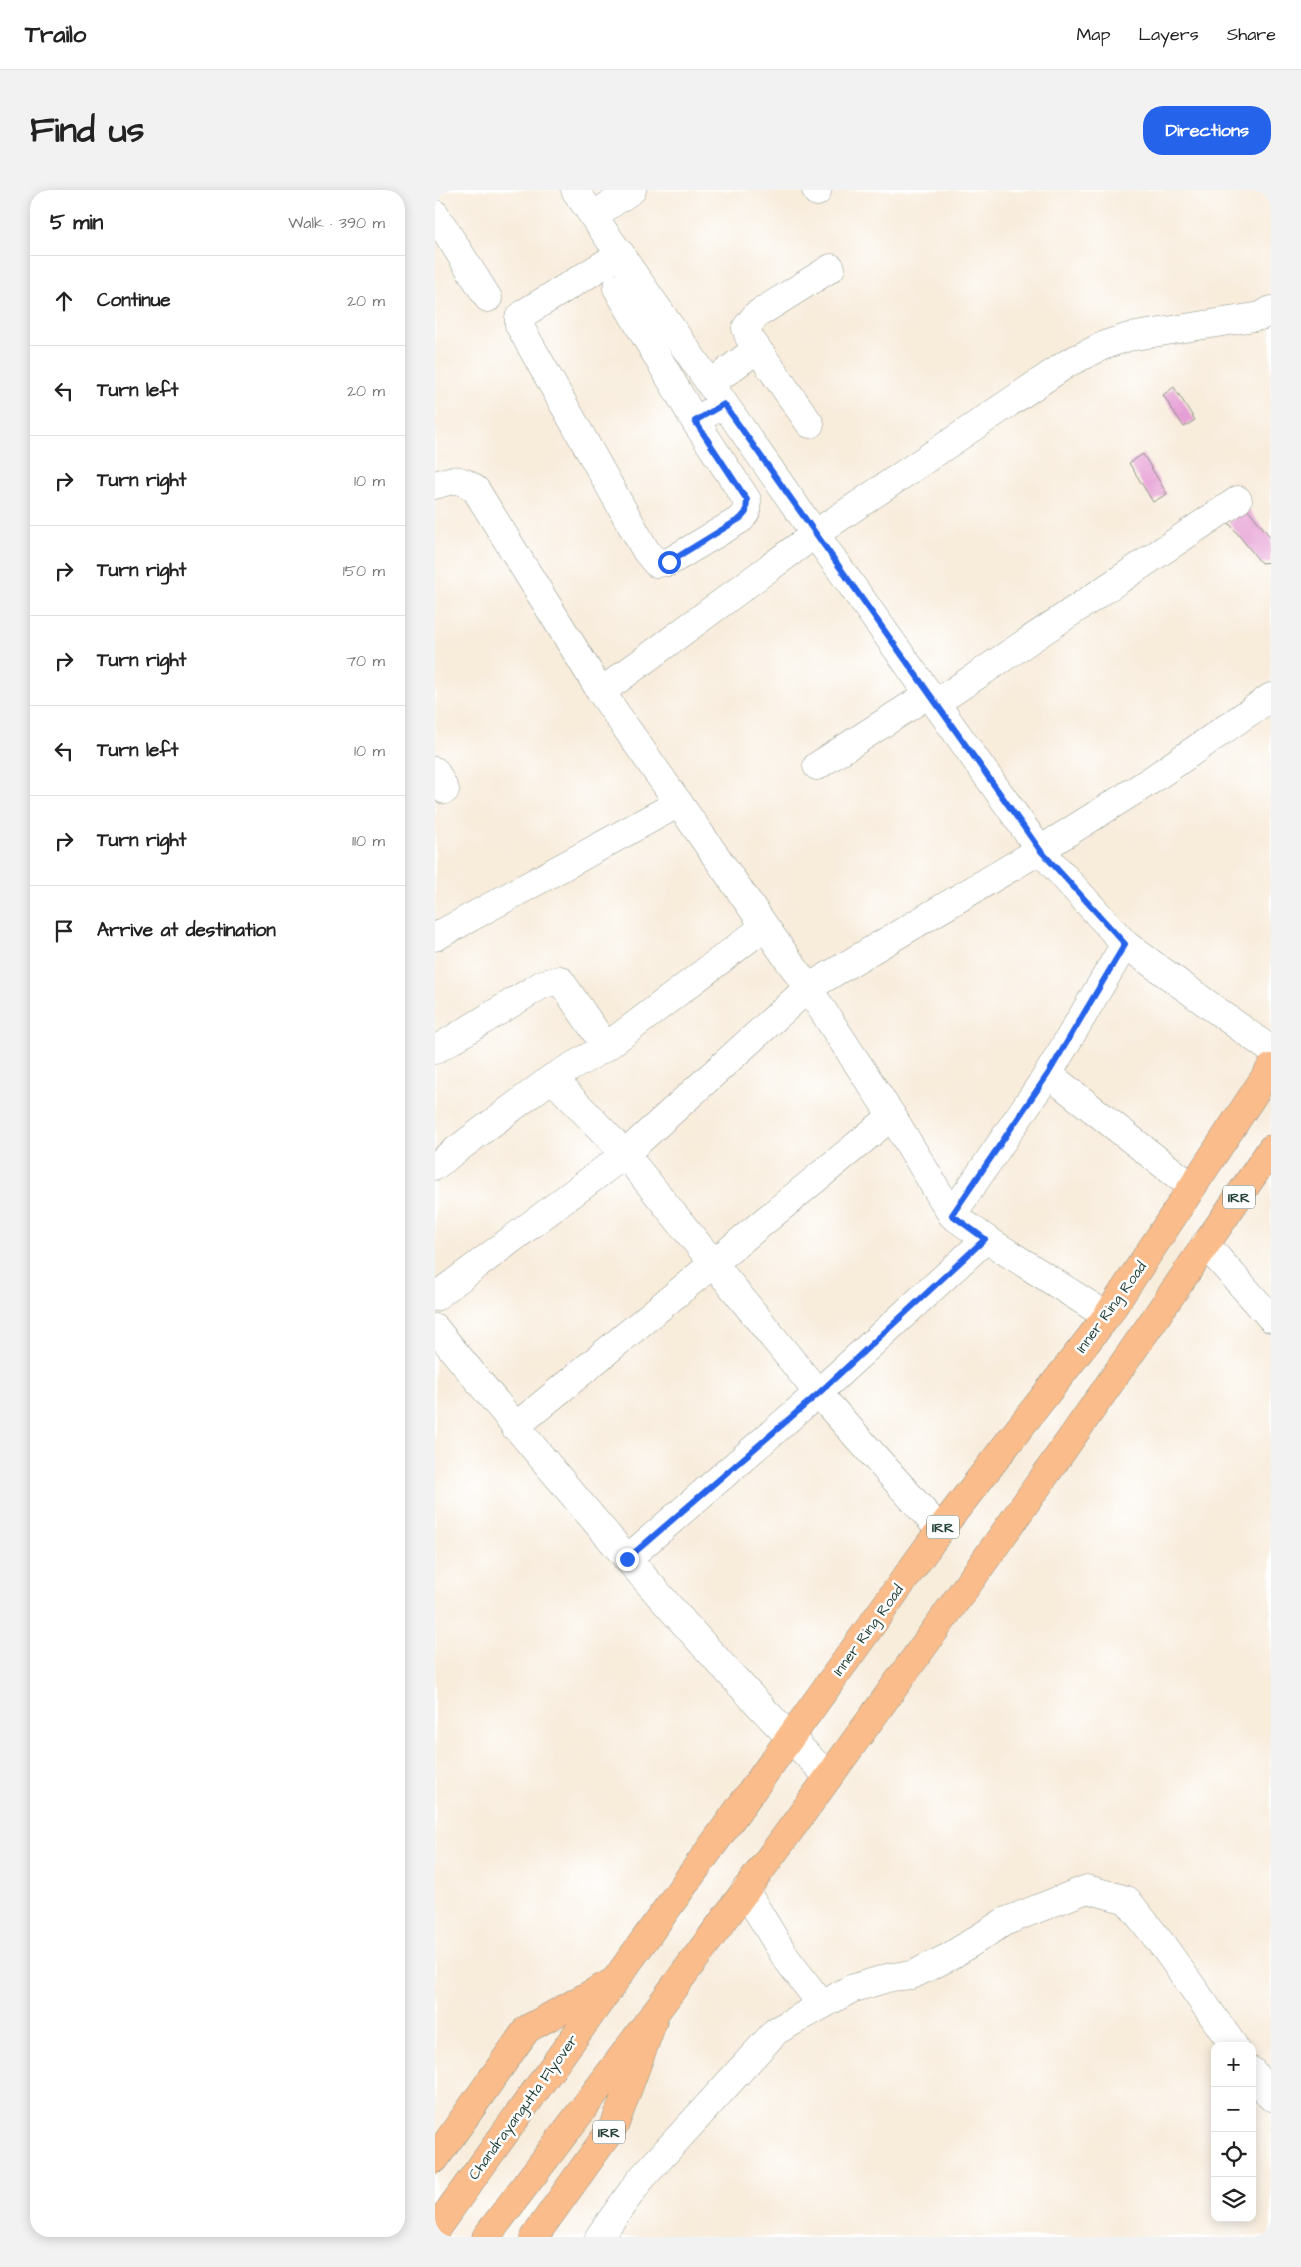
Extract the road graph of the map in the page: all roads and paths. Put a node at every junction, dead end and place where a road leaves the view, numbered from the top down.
1 (575, 190) edge
2 (632, 190) edge
3 (435, 214) edge
4 (593, 216) junction
5 (621, 254) junction
6 (831, 268) dead end
7 (622, 285) junction
8 (488, 298) dead end
9 (1271, 310) edge
10 (668, 323) junction
11 (644, 337) junction
12 (757, 349) junction
13 (717, 394) junction
14 (695, 421) junction
15 (810, 424) dead end
16 (435, 485) edge
17 (1238, 500) dead end
18 (815, 534) junction
19 (601, 692) junction
20 (1271, 696) edge
21 (932, 699) junction
22 (817, 766) dead end
23 (679, 803) junction
24 (1040, 850) junction
25 (764, 927) junction
26 (435, 937) edge
27 (1125, 944) junction
28 (808, 988) junction
29 (606, 1047) junction
30 (435, 1050) edge
31 (1271, 1050) edge
32 (1271, 1068) edge
33 (1048, 1074) junction
34 (553, 1078) junction
35 (892, 1116) junction
36 (1271, 1149) edge
37 (625, 1154) junction
38 (435, 1166) edge
39 (1193, 1187) junction
40 (952, 1215) junction
41 (985, 1239) junction
42 (1205, 1244) junction
43 (713, 1264) junction
44 (435, 1297) edge
45 (1107, 1316) junction
46 (1271, 1318) edge
47 (435, 1328) edge
48 (819, 1393) junction
49 (515, 1427) junction
50 (940, 1530) junction
51 (627, 1559) junction
52 (791, 1738) junction
53 (828, 1776) junction
54 (745, 1890) junction
55 (611, 1984) junction
56 (822, 2005) junction
57 (656, 2013) junction
58 (1231, 2042) edge
59 (1256, 2077) edge
60 (1271, 2098) edge
61 (435, 2159) edge
62 (435, 2230) edge
63 (486, 2237) edge
64 (534, 2237) edge
65 (599, 2237) edge

1 - 4 street
2 - 4 street
3 - 8 street
4 - 5 street
5 - 7 street
5 - 14 street
6 - 12 street
7 - 10 street
7 - 11 street
9 - 18 street
10 - 11 street
10 - 13 street
11 - 14 street
12 - 13 street
12 - 15 street
13 - 14 street
13 - 18 street
16 - 19 street
17 - 21 street
18 - 19 street
18 - 21 street
19 - 23 street
20 - 24 street
21 - 22 street
21 - 24 street
23 - 25 street
23 - 26 street
24 - 27 street
24 - 28 street
25 - 28 street
25 - 29 street
27 - 31 street
27 - 33 street
28 - 35 street
28 - 37 street
29 - 30 street
29 - 34 street
32 - 39 main road, Inner Ring Road / IRR
33 - 39 street
33 - 40 street
34 - 37 street
34 - 38 street
35 - 40 street
35 - 43 street
36 - 42 main road, IRR
37 - 43 street
37 - 44 street
39 - 45 main road, Inner Ring Road / IRR
40 - 41 street
41 - 45 street
41 - 48 street
42 - 46 street
42 - 53 main road, IRR
43 - 48 street
43 - 49 street
45 - 50 main road, Inner Ring Road / IRR
47 - 49 street
48 - 50 street
48 - 51 street
49 - 51 street
50 - 52 main road, Inner Ring Road / IRR
51 - 52 street
52 - 53 street
52 - 55 main road, Inner Ring Road / IRR
53 - 54 main road, IRR
54 - 56 street
54 - 57 main road, IRR
55 - 61 main road, Inner Ring Road / IRR
55 - 62 main road, Chandrayangutta Flyover / IRR
56 - 58 street
56 - 65 street
57 - 63 main road, IRR
57 - 64 main road, IRR
59 - 60 street

